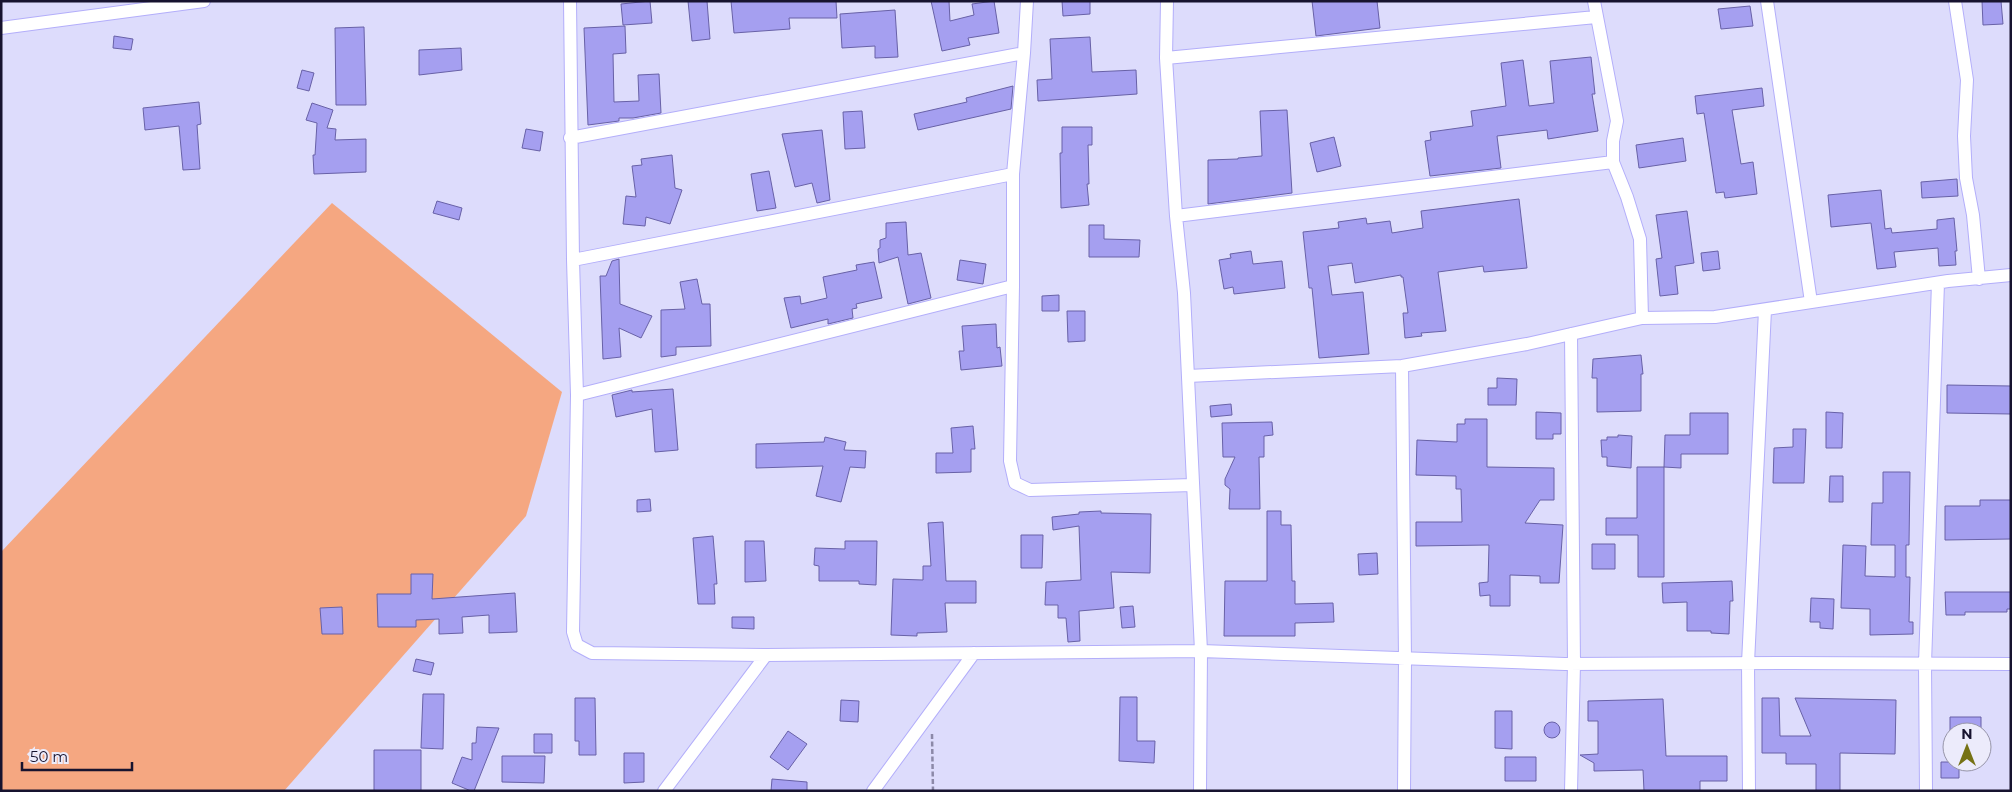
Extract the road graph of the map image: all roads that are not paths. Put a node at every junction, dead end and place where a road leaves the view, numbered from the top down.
1 (204, 1) edge
2 (570, 1) edge
3 (1027, 1) edge
4 (1168, 1) edge
5 (1594, 1) edge
6 (1768, 1) edge
7 (1955, 1) edge
8 (1596, 16) junction
9 (1, 28) edge
10 (1024, 53) junction
11 (1166, 58) junction
12 (570, 138) junction
13 (1613, 162) junction
14 (1013, 174) junction
15 (1176, 216) junction
16 (572, 260) junction
17 (2011, 275) edge
18 (1979, 279) junction
19 (1938, 283) junction
20 (1013, 286) junction
21 (1811, 302) junction
22 (1765, 310) junction
23 (1642, 318) junction
24 (1570, 334) junction
25 (1402, 366) junction
26 (1188, 376) junction
27 (577, 395) junction
28 (1192, 485) junction
29 (1201, 651) junction
30 (974, 652) junction
31 (766, 655) junction
32 (1405, 659) junction
33 (1748, 663) junction
34 (1574, 664) junction
35 (1925, 664) junction
36 (2011, 664) edge
37 (664, 791) edge
38 (873, 791) edge
39 (1200, 791) edge
40 (1404, 791) edge
41 (1572, 791) edge
42 (1750, 791) edge
43 (1926, 791) edge

1 - 9 street
2 - 12 street
3 - 10 street
4 - 11 street
5 - 8 street
6 - 21 street
7 - 18 street
8 - 11 street
8 - 13 street
10 - 12 street
10 - 14 street
11 - 15 street
12 - 16 street
13 - 15 street
13 - 23 street
14 - 16 street
14 - 20 street
15 - 26 street
16 - 27 street
17 - 18 street
18 - 19 street
19 - 21 street
19 - 35 street
20 - 27 street
20 - 28 street
21 - 22 street
22 - 23 street
22 - 33 street
23 - 24 street
24 - 25 street
24 - 34 street
25 - 26 street
25 - 32 street
26 - 28 street
27 - 31 street
28 - 29 street
29 - 30 street
29 - 32 street
29 - 39 street
30 - 31 street
30 - 38 street
31 - 37 street
32 - 34 street
32 - 40 street
33 - 34 street
33 - 35 street
33 - 42 street
34 - 41 street
35 - 36 street
35 - 43 street

